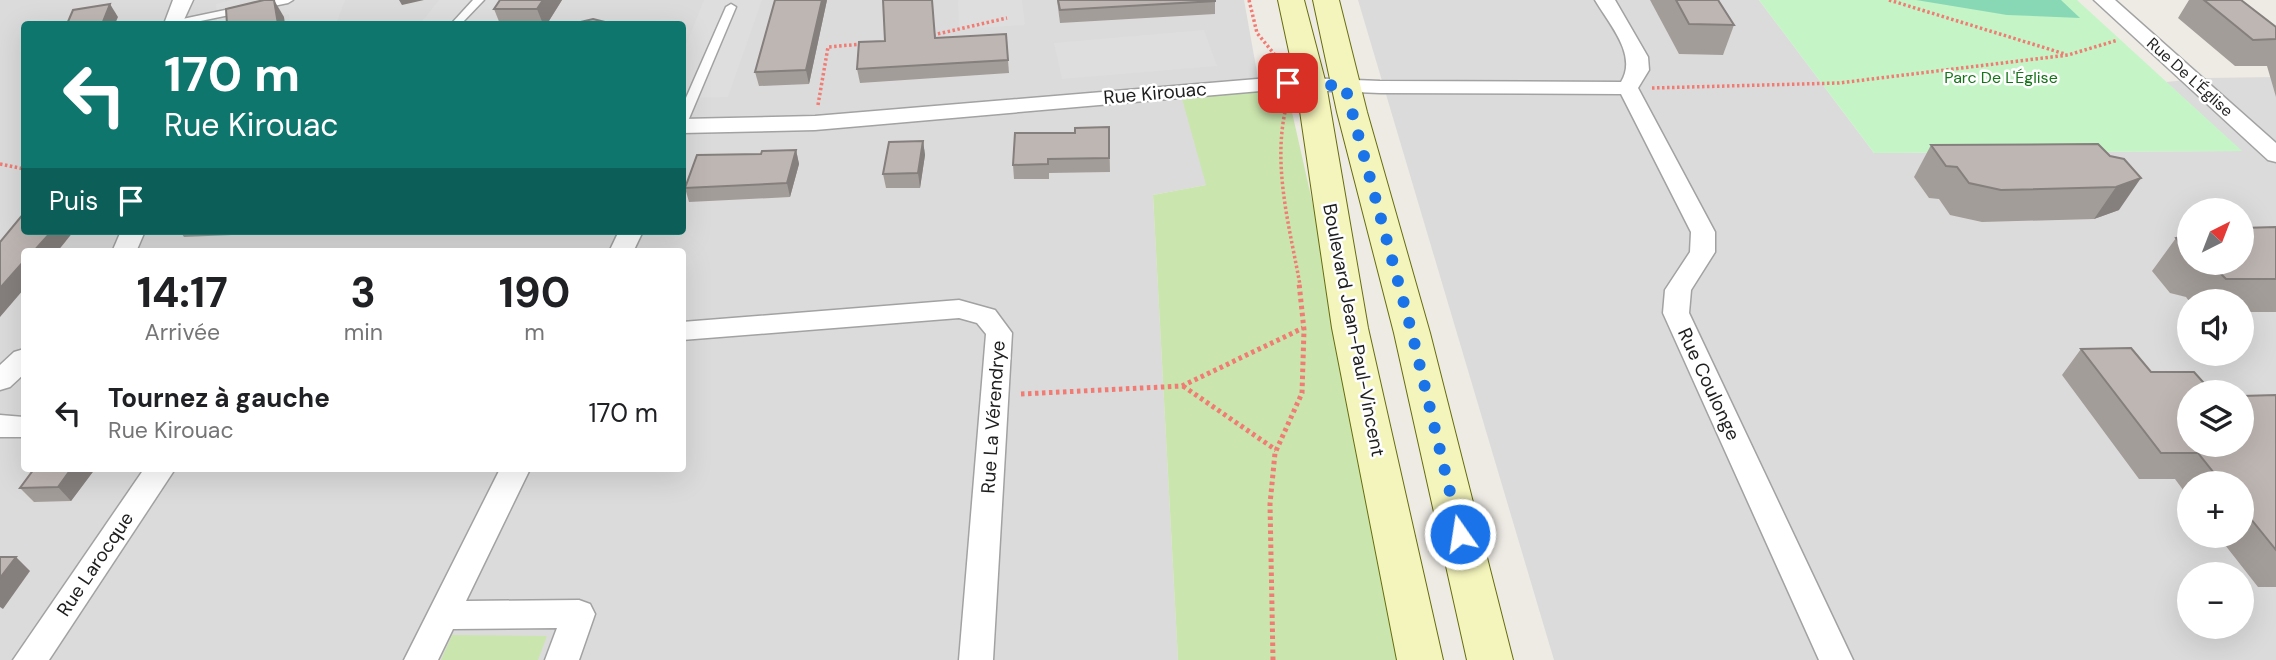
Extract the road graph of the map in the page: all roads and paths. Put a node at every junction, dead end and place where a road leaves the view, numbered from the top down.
1 (183, 0) edge
2 (288, 0) edge
3 (479, 0) edge
4 (1249, 0) edge
5 (1291, 0) edge
6 (1326, 0) edge
7 (1605, 0) edge
8 (1889, 0) edge
9 (2104, 0) edge
10 (731, 7) dead end
11 (1007, 18) dead end
12 (174, 21) edge
13 (187, 21) edge
14 (459, 21) edge
15 (2139, 32) junction
16 (931, 35) edge
17 (867, 44) edge
18 (2068, 55) junction
19 (1313, 84) junction
20 (1628, 88) junction
21 (686, 112) edge
22 (815, 123) junction
23 (686, 127) edge
24 (2276, 155) edge
25 (0, 164) edge
26 (21, 168) edge
27 (1303, 328) junction
28 (686, 331) edge
29 (21, 362) edge
30 (0, 380) edge
31 (1182, 386) junction
32 (996, 395) junction
33 (0, 426) edge
34 (21, 427) edge
35 (1276, 450) junction
36 (158, 472) edge
37 (514, 472) edge
38 (442, 615) junction
39 (30, 660) edge
40 (421, 660) edge
41 (562, 660) edge
42 (976, 660) edge
43 (1273, 660) edge
44 (1420, 660) edge
45 (1490, 660) edge
46 (1836, 660) edge

1 - 12 street
2 - 13 lane
3 - 14 lane
4 - 19 path
5 - 19 street, Boulevard Jean-Paul-Vincent
6 - 19 street, Boulevard Jean-Paul-Vincent
7 - 20 street
8 - 18 path
9 - 15 street, Rue De L'Église
10 - 21 lane
11 - 16 path
15 - 18 path
15 - 24 street, Rue De L'Église
17 - 22 path
18 - 20 path
19 - 20 street, Rue Kirouac
19 - 22 street, Rue Kirouac
19 - 27 path
19 - 44 street, Boulevard Jean-Paul-Vincent
19 - 45 street, Boulevard Jean-Paul-Vincent
20 - 46 street, Rue Coulonge
22 - 23 street, Rue Kirouac
25 - 26 path
27 - 31 path
27 - 35 path
28 - 32 street, Rue La Vérendrye
29 - 30 street
31 - 32 path
31 - 35 path
32 - 42 street, Rue La Vérendrye
33 - 34 street
35 - 43 path
36 - 39 street, Rue Larocque
37 - 38 street
38 - 40 street
38 - 41 street

